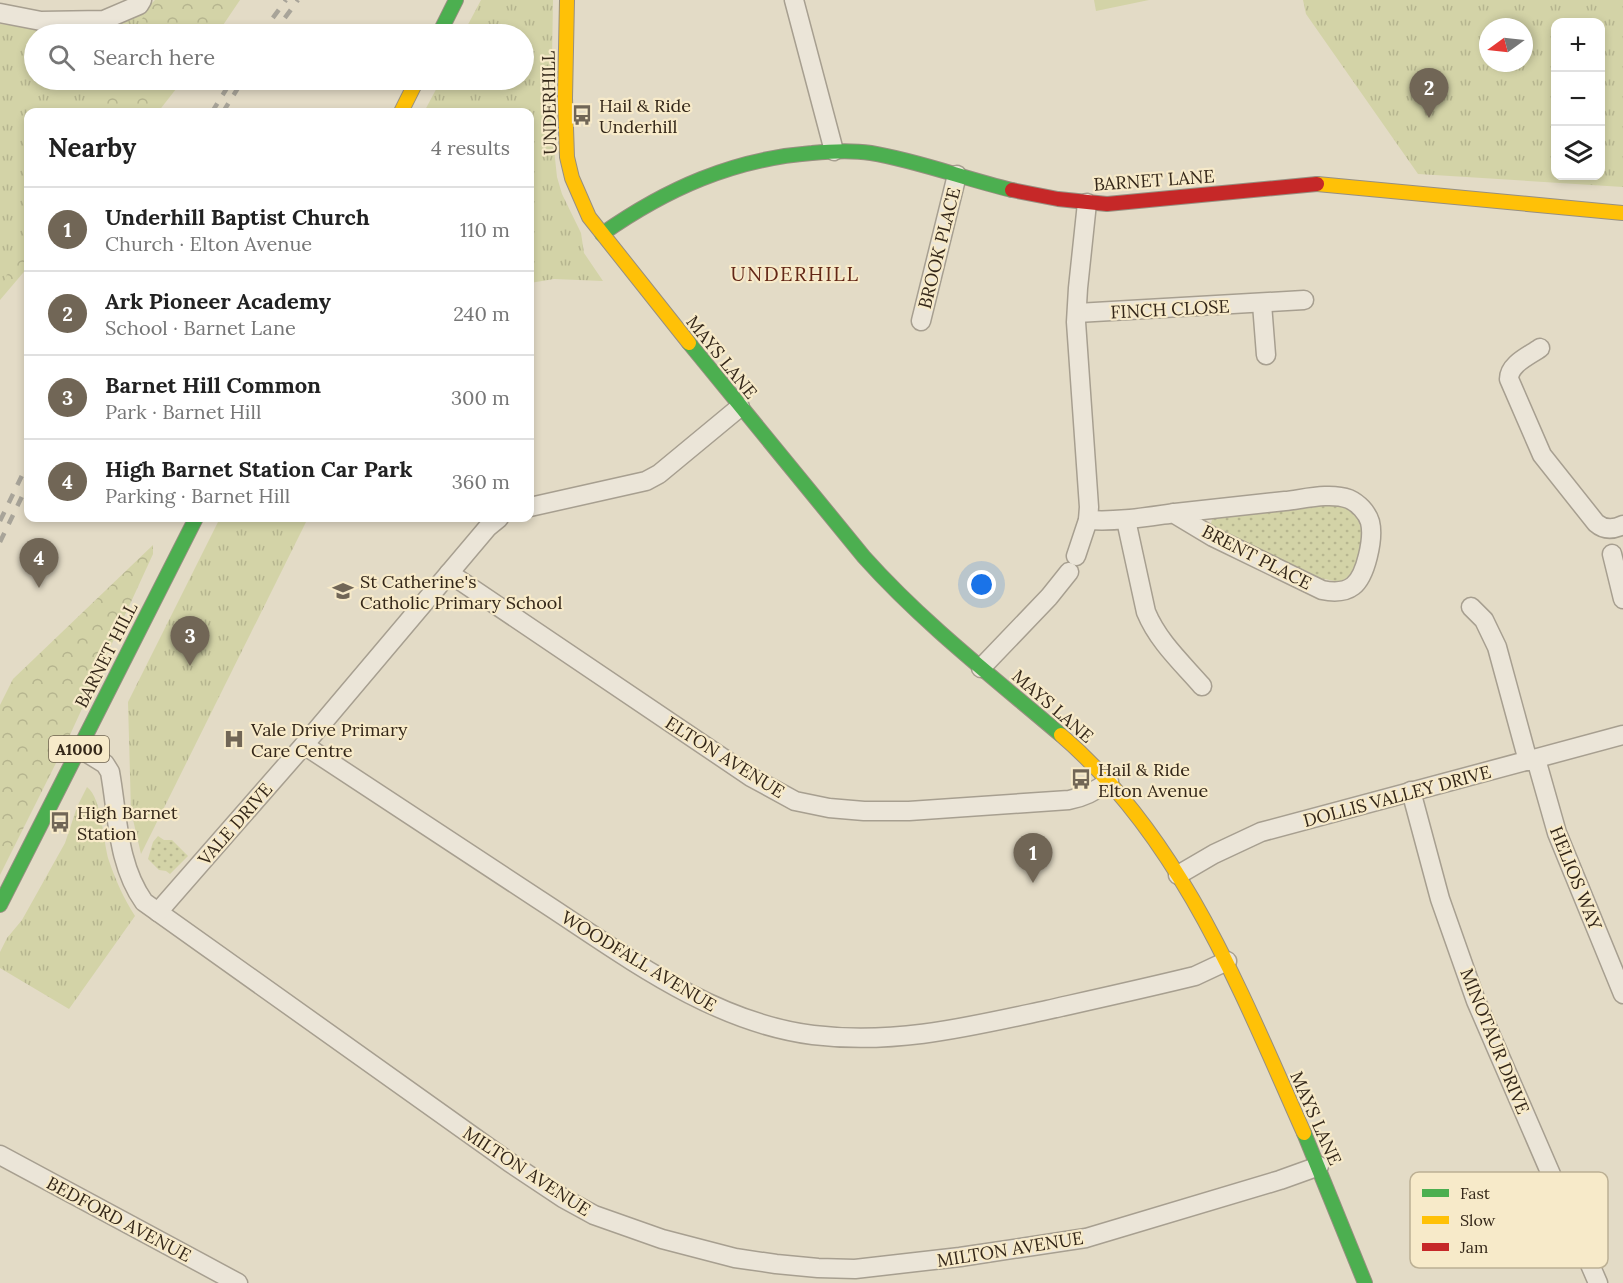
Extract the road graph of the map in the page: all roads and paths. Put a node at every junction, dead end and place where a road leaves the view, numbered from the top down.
1 (142, 0) edge
2 (456, 0) edge
3 (567, 0) edge
4 (794, 0) edge
5 (0, 12) edge
6 (444, 24) edge
7 (412, 90) edge
8 (402, 108) edge
9 (834, 151) junction
10 (957, 175) junction
11 (1087, 203) junction
12 (1623, 213) edge
13 (602, 234) junction
14 (1304, 300) dead end
15 (1262, 304) junction
16 (1077, 313) junction
17 (921, 321) dead end
18 (1540, 348) dead end
19 (1266, 355) dead end
20 (740, 407) junction
21 (534, 506) edge
22 (1173, 513) junction
23 (1088, 520) junction
24 (1126, 520) junction
25 (194, 522) edge
26 (494, 522) edge
27 (1614, 527) edge
28 (1612, 554) dead end
29 (449, 573) junction
30 (1623, 598) edge
31 (1471, 607) dead end
32 (981, 668) junction
33 (1202, 686) dead end
34 (1623, 735) edge
35 (304, 746) junction
36 (79, 748) junction
37 (1532, 760) junction
38 (1109, 781) junction
39 (1411, 791) junction
40 (1178, 875) junction
41 (0, 905) edge
42 (158, 912) junction
43 (1227, 961) junction
44 (1623, 994) edge
45 (0, 1155) edge
46 (1318, 1166) junction
47 (1551, 1172) edge
48 (1592, 1268) edge
49 (238, 1283) edge
50 (1365, 1283) edge
51 (1599, 1283) edge

1 - 5 street
2 - 6 street
3 - 13 street, UNDERHILL
4 - 9 street
7 - 8 street
9 - 10 street, BARNET LANE
9 - 13 street, BARNET LANE
10 - 11 street, BARNET LANE
10 - 17 street, BROOK PLACE
11 - 12 street, BARNET LANE
11 - 16 street
13 - 20 street, MAYS LANE
14 - 15 street, FINCH CLOSE
15 - 16 street, FINCH CLOSE
15 - 19 street
16 - 23 street
18 - 27 street
20 - 21 street
20 - 32 street, MAYS LANE
22 - 22 street, BRENT PLACE
22 - 24 street, BRENT PLACE
23 - 24 street, BRENT PLACE
23 - 32 street
24 - 33 street
25 - 36 street, BARNET HILL / A1000
26 - 29 street, VALE DRIVE
28 - 30 street
29 - 35 street, VALE DRIVE
29 - 38 street, ELTON AVENUE
31 - 37 street, HELIOS WAY
32 - 38 street, MAYS LANE
34 - 37 street, DOLLIS VALLEY DRIVE
35 - 42 street, VALE DRIVE
35 - 43 street, WOODFALL AVENUE
36 - 41 street, BARNET HILL / A1000
36 - 42 street, MILTON AVENUE
37 - 39 street, DOLLIS VALLEY DRIVE
37 - 44 street, HELIOS WAY
38 - 40 street, MAYS LANE
39 - 40 street, DOLLIS VALLEY DRIVE
39 - 47 street, MINOTAUR DRIVE
40 - 43 street, MAYS LANE
42 - 46 street, MILTON AVENUE
43 - 46 street, MAYS LANE
45 - 49 street, BEDFORD AVENUE
46 - 50 street, MAYS LANE
48 - 51 street, MINOTAUR DRIVE

